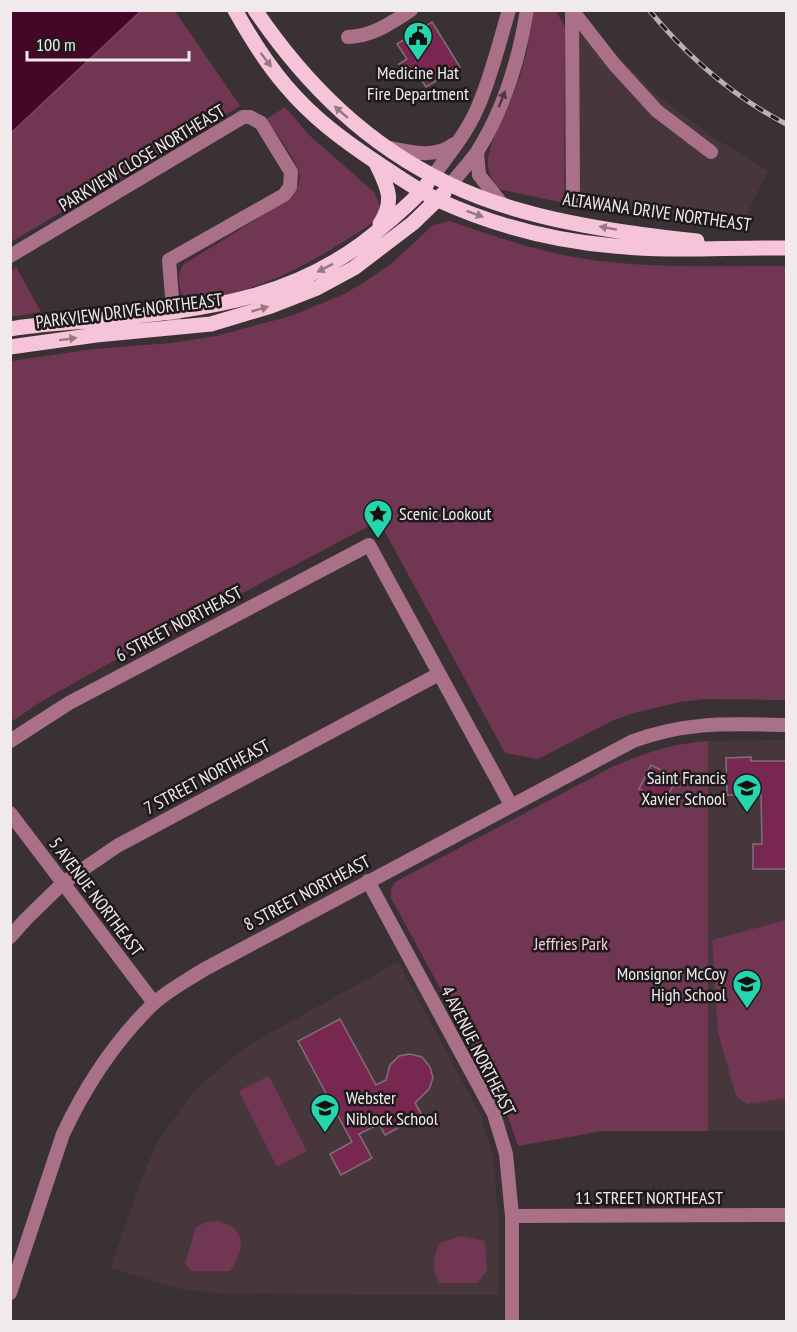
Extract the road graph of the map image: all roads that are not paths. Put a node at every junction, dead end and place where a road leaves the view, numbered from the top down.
1 (235, 10) edge
2 (255, 10) edge
3 (411, 10) edge
4 (509, 10) edge
5 (527, 10) edge
6 (572, 11) edge
7 (348, 37) dead end
8 (461, 139) junction
9 (387, 148) junction
10 (477, 152) junction
11 (711, 152) dead end
12 (375, 161) junction
13 (433, 176) junction
14 (450, 185) junction
15 (422, 191) junction
16 (573, 197) dead end
17 (439, 200) junction
18 (502, 204) junction
19 (373, 236) junction
20 (768, 248) junction
21 (786, 248) edge
22 (12, 257) edge
23 (173, 312) junction
24 (175, 328) junction
25 (10, 329) edge
26 (10, 347) edge
27 (439, 674) junction
28 (786, 725) edge
29 (10, 741) edge
30 (511, 805) junction
31 (10, 813) edge
32 (368, 881) junction
33 (63, 883) junction
34 (10, 937) edge
35 (154, 1004) junction
36 (786, 1215) edge
37 (512, 1216) junction
38 (15, 1267) edge
39 (10, 1293) edge
40 (512, 1322) edge

1 -> 12 main road, ALTAWANA DRIVE NORTHEAST
9 -> 2 main road, ALTAWANA DRIVE NORTHEAST
3 - 7 street
4 - 8 street, PARKVIEW DRIVE NORTHEAST
10 -> 5 street, PARKVIEW DRIVE NORTHEAST
6 - 11 street
6 - 16 street
8 - 9 street
8 - 13 street, PARKVIEW DRIVE NORTHEAST
9 - 13 main road, ALTAWANA DRIVE NORTHEAST
10 - 14 street, PARKVIEW DRIVE NORTHEAST
10 - 18 street
12 - 15 main road, ALTAWANA DRIVE NORTHEAST
12 - 19 main road
13 - 14 main road, ALTAWANA DRIVE NORTHEAST
13 - 15 main road, PARKVIEW DRIVE NORTHEAST
14 - 17 main road, PARKVIEW DRIVE NORTHEAST
14 - 18 main road, ALTAWANA DRIVE NORTHEAST
15 - 17 main road, ALTAWANA DRIVE NORTHEAST
15 - 19 main road, PARKVIEW DRIVE NORTHEAST
17 -> 20 main road, ALTAWANA DRIVE NORTHEAST
24 -> 17 main road, PARKVIEW DRIVE NORTHEAST
20 -> 18 main road, ALTAWANA DRIVE NORTHEAST
19 -> 23 main road, PARKVIEW DRIVE NORTHEAST
20 - 21 main road, ALTAWANA DRIVE NORTHEAST
22 - 23 street, PARKVIEW CLOSE NORTHEAST
23 - 24 street, PARKVIEW CLOSE NORTHEAST
23 - 25 main road, PARKVIEW DRIVE NORTHEAST
26 -> 24 main road, PARKVIEW DRIVE NORTHEAST
27 - 29 street, 6 STREET NORTHEAST
27 - 30 street
27 - 33 street, 7 STREET NORTHEAST
28 - 30 street, 8 STREET NORTHEAST
30 - 32 street, 8 STREET NORTHEAST
31 - 33 street, 5 AVENUE NORTHEAST
32 - 35 street, 8 STREET NORTHEAST
32 - 37 street, 4 AVENUE NORTHEAST
33 - 34 street, 7 STREET NORTHEAST
33 - 35 street, 5 AVENUE NORTHEAST
35 - 38 street, 8 STREET NORTHEAST
36 - 37 street, 11 STREET NORTHEAST
37 - 40 street, 4 AVENUE NORTHEAST
38 - 39 street, 8 STREET NORTHEAST

